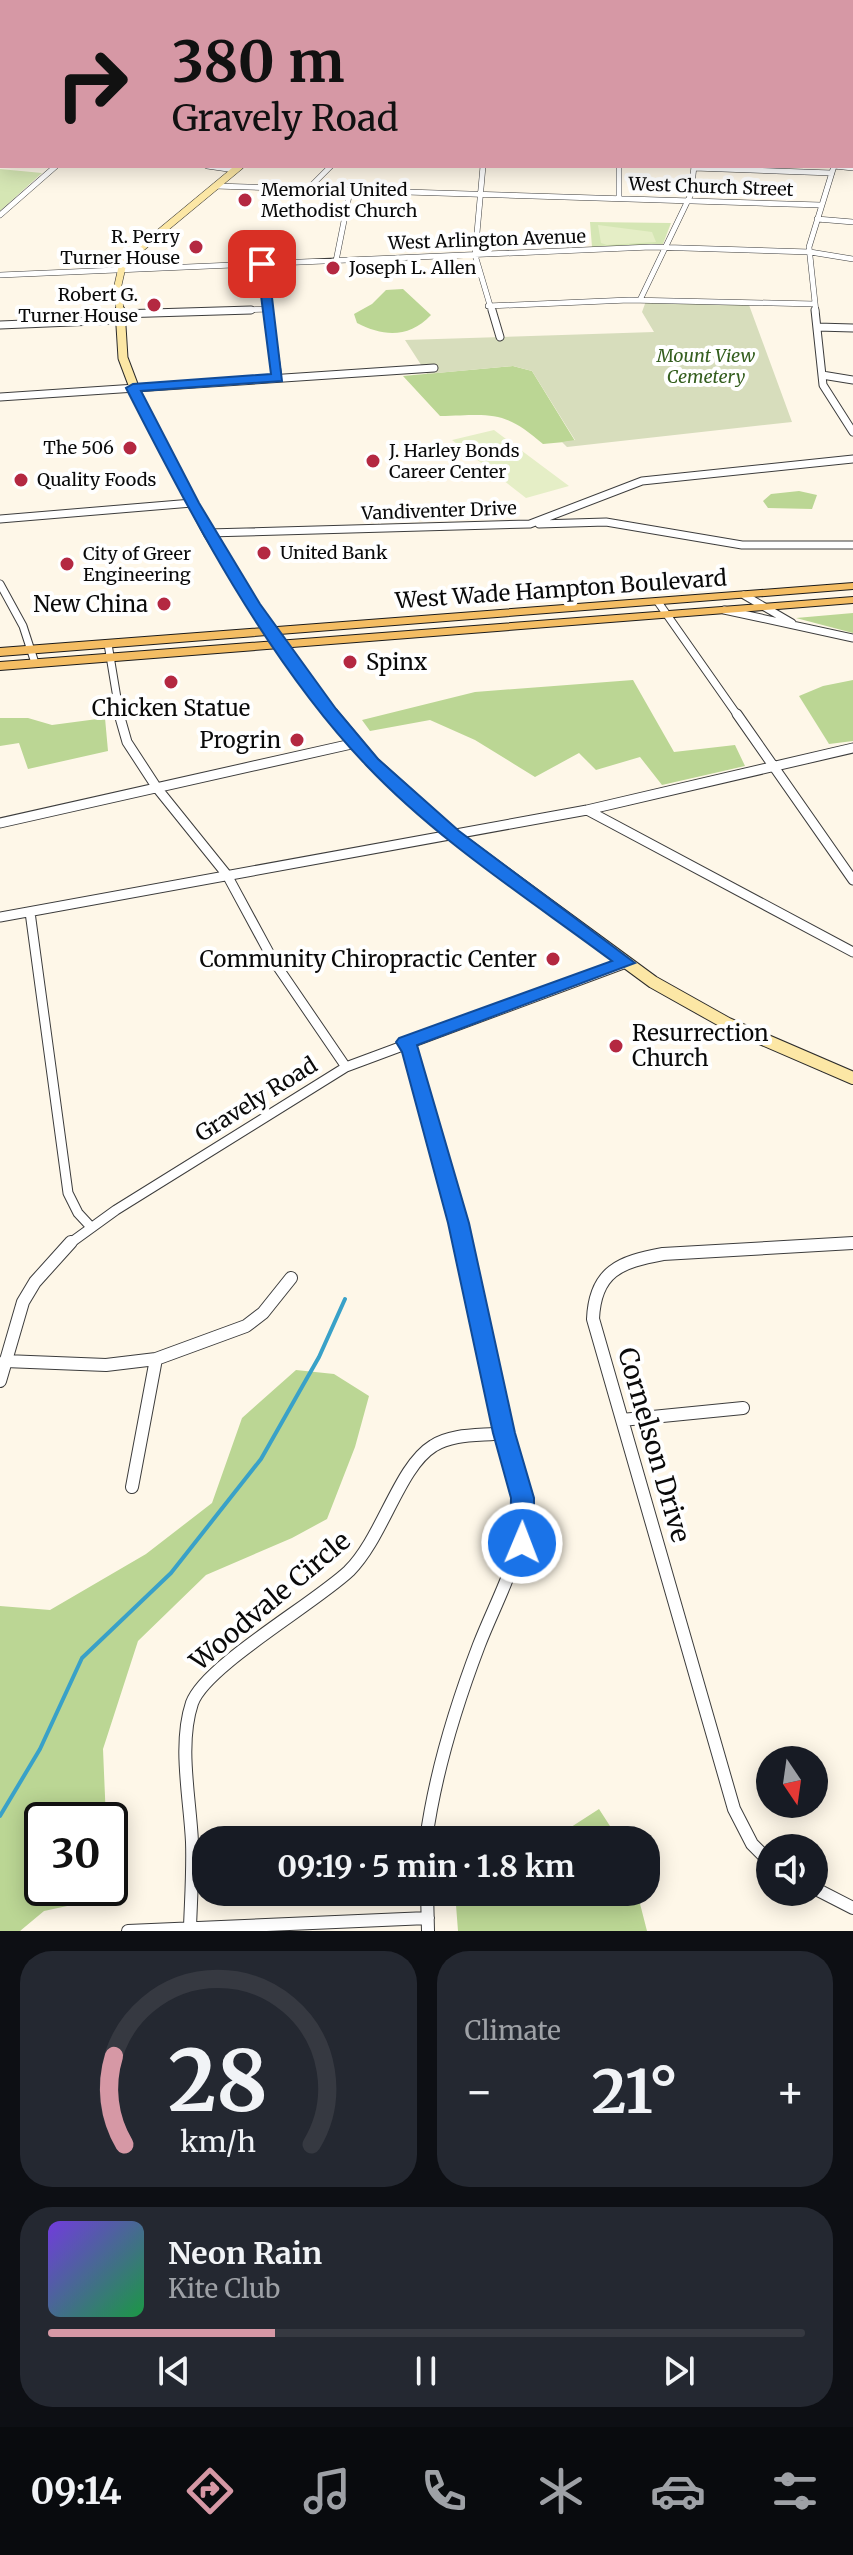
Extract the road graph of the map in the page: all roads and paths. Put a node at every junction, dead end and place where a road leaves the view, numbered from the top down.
1 (54, 168) edge
2 (238, 168) edge
3 (329, 168) edge
4 (483, 168) edge
5 (619, 168) edge
6 (694, 168) edge
7 (764, 168) edge
8 (853, 168) edge
9 (833, 169) edge
10 (215, 186) junction
11 (307, 190) junction
12 (350, 191) junction
13 (479, 193) junction
14 (619, 197) junction
15 (688, 199) junction
16 (821, 205) junction
17 (0, 215) edge
18 (817, 219) junction
19 (853, 222) edge
20 (668, 247) junction
21 (810, 252) junction
22 (475, 255) junction
23 (853, 259) edge
24 (336, 261) junction
25 (262, 264) junction
26 (121, 270) junction
27 (0, 275) edge
28 (640, 300) junction
29 (815, 304) junction
30 (488, 306) junction
31 (269, 309) junction
32 (119, 317) junction
33 (0, 325) edge
34 (817, 327) junction
35 (853, 328) edge
36 (500, 337) dead end
37 (434, 368) dead end
38 (822, 375) junction
39 (278, 378) junction
40 (853, 380) edge
41 (133, 388) junction
42 (0, 397) edge
43 (853, 432) edge
44 (853, 459) edge
45 (192, 503) junction
46 (0, 519) edge
47 (530, 524) junction
48 (208, 533) junction
49 (853, 545) edge
50 (0, 584) edge
51 (853, 586) edge
52 (744, 595) junction
53 (853, 600) edge
54 (658, 602) junction
55 (769, 607) junction
56 (724, 610) junction
57 (669, 614) junction
58 (792, 623) junction
59 (272, 631) junction
60 (853, 638) edge
61 (281, 644) junction
62 (31, 650) junction
63 (110, 651) junction
64 (0, 652) edge
65 (35, 663) junction
66 (0, 666) edge
67 (356, 743) junction
68 (853, 748) edge
69 (776, 766) junction
70 (157, 788) junction
71 (587, 810) junction
72 (0, 823) edge
73 (453, 835) junction
74 (227, 875) junction
75 (853, 880) edge
76 (30, 912) junction
77 (0, 917) edge
78 (853, 952) edge
79 (626, 963) junction
80 (405, 1042) junction
81 (346, 1067) junction
82 (853, 1078) edge
83 (91, 1227) junction
84 (853, 1243) edge
85 (291, 1278) dead end
86 (6, 1337) edge
87 (156, 1359) junction
88 (5, 1361) junction
89 (0, 1381) edge
90 (743, 1408) dead end
91 (622, 1420) junction
92 (504, 1433) junction
93 (132, 1487) dead end
94 (428, 1826) edge
95 (756, 1848) edge
96 (828, 1895) edge
97 (853, 1908) edge
98 (428, 1924) edge
99 (190, 1927) junction
100 (128, 1931) edge

1 - 17 street
2 - 10 main road
3 - 11 street
4 - 13 street
5 - 14 street
6 - 15 street
7 - 9 street
8 - 9 street
9 - 16 street
10 - 11 street, West Church Street
10 - 26 main road
11 - 12 street, West Church Street
12 - 13 street, West Church Street
12 - 24 street
13 - 14 street, West Church Street
13 - 22 street
14 - 15 street, West Church Street
15 - 16 street, West Church Street
15 - 20 street
16 - 18 street
18 - 19 street
18 - 21 street
20 - 21 street, West Arlington Avenue
20 - 22 street, West Arlington Avenue
20 - 28 street
21 - 23 street, West Arlington Avenue
21 - 29 street
22 - 24 street, West Arlington Avenue
22 - 30 street
24 - 25 street, West Arlington Avenue
25 - 26 street, West Arlington Avenue
25 - 31 street
26 - 27 street, West Arlington Avenue
26 - 32 main road
28 - 29 street
28 - 30 street
29 - 34 street
30 - 36 street
31 - 32 street
31 - 39 street
32 - 33 street
32 - 41 main road
34 - 35 street
34 - 38 street
37 - 39 street
38 - 40 street
38 - 43 street
39 - 41 street
41 - 42 street
41 - 45 main road
44 - 47 street, Vandiventer Drive
45 - 46 street
45 - 48 main road
47 - 48 street, Vandiventer Drive
47 - 49 street
48 - 59 main road
50 - 62 street
51 - 52 main road, West Wade Hampton Boulevard
52 - 54 main road, West Wade Hampton Boulevard
52 - 55 street
53 - 55 main road, West Wade Hampton Boulevard
54 - 57 street
54 - 59 main road, West Wade Hampton Boulevard
55 - 56 main road, West Wade Hampton Boulevard
55 - 58 street
56 - 57 main road, West Wade Hampton Boulevard
56 - 58 street
57 - 61 main road, West Wade Hampton Boulevard
57 - 69 street
58 - 60 street
59 - 61 main road
59 - 63 main road, West Wade Hampton Boulevard
61 - 63 main road, West Wade Hampton Boulevard
61 - 67 main road
62 - 63 main road
62 - 64 main road
62 - 65 street
63 - 65 main road
63 - 70 street
65 - 66 main road
67 - 70 street
67 - 73 main road
68 - 69 street
69 - 71 street
69 - 75 street
70 - 72 street
70 - 74 street
71 - 73 street
71 - 78 street
73 - 74 street
73 - 79 main road
74 - 76 street
74 - 81 street
76 - 77 street
76 - 83 street
79 - 80 street, Gravely Road
79 - 82 main road
80 - 81 street, Gravely Road
80 - 92 street
81 - 83 street, Gravely Road
83 - 86 street, Gravely Road
84 - 91 street, Cornelson Drive
85 - 87 street
86 - 88 street, Gravely Road
87 - 88 street
87 - 93 street
88 - 89 street, Gravely Road
90 - 91 street
91 - 95 street, Cornelson Drive
92 - 94 street
92 - 99 street, Woodvale Circle
96 - 97 street
98 - 99 street
99 - 100 street

